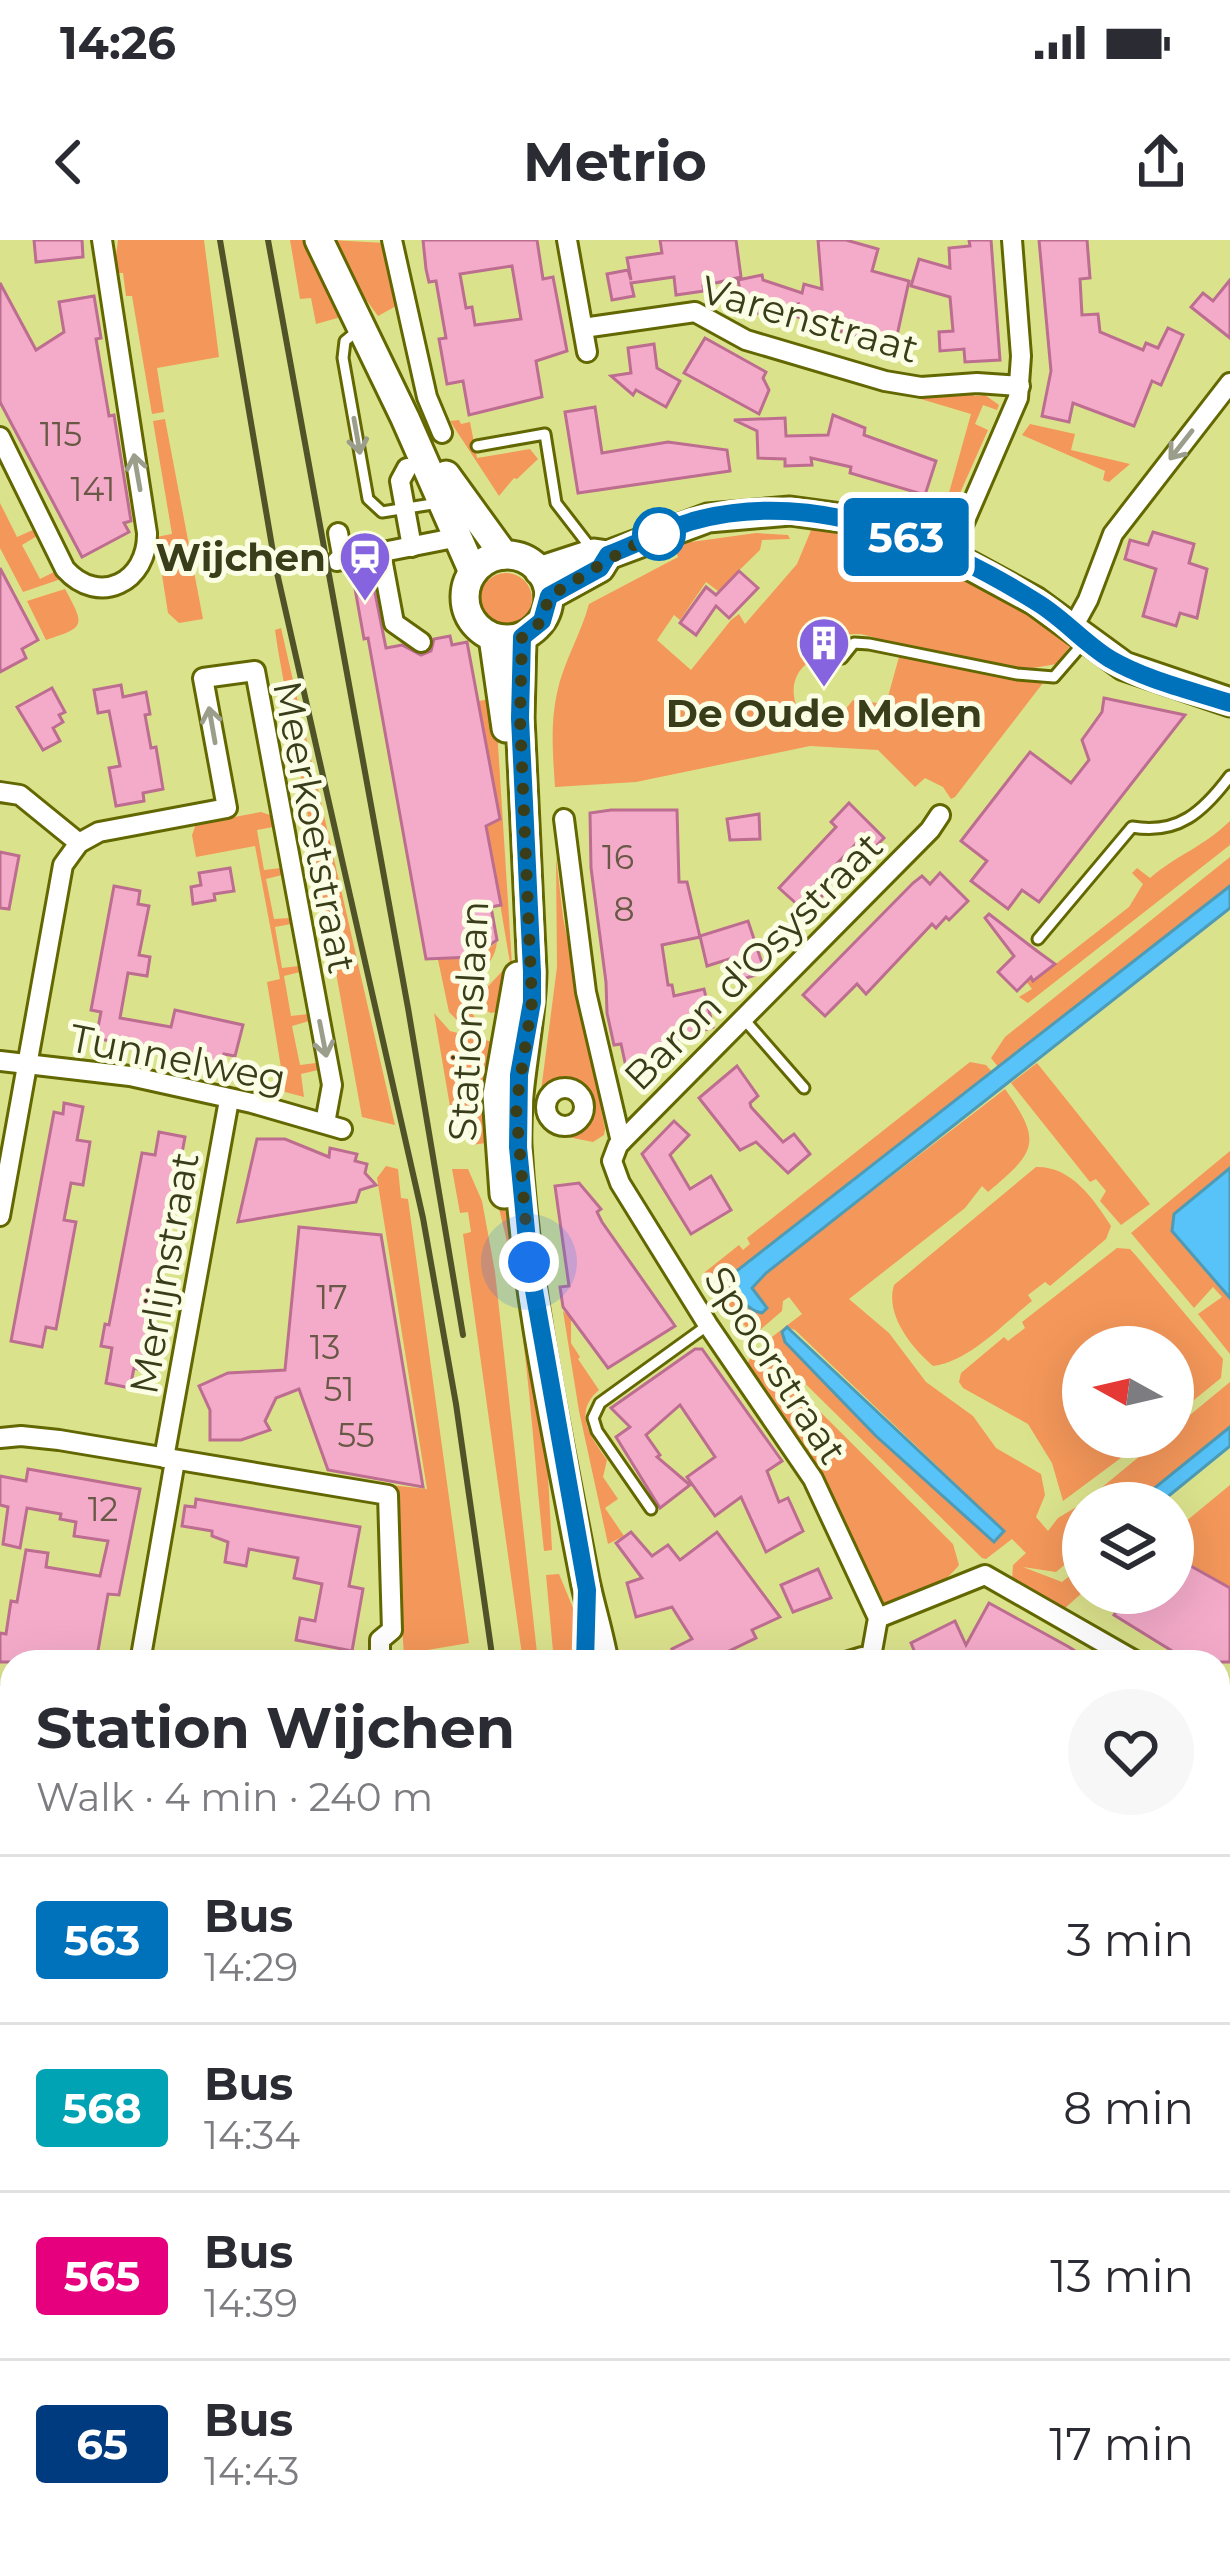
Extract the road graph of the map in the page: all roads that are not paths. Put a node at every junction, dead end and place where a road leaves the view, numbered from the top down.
1 (102, 240) edge
2 (320, 240) edge
3 (392, 240) edge
4 (567, 240) edge
5 (1012, 240) edge
6 (583, 328) junction
7 (361, 329) junction
8 (586, 352) dead end
9 (1230, 382) edge
10 (1020, 386) junction
11 (405, 418) junction
12 (442, 433) dead end
13 (477, 446) dead end
14 (3, 449) edge
15 (407, 468) dead end
16 (443, 502) junction
17 (405, 510) junction
18 (338, 533) dead end
19 (454, 538) dead end
20 (412, 548) junction
21 (381, 553) junction
22 (504, 555) junction
23 (950, 555) junction
24 (601, 558) junction
25 (473, 572) junction
26 (544, 583) junction
27 (1079, 634) junction
28 (522, 637) junction
29 (493, 638) junction
30 (422, 641) dead end
31 (842, 658) dead end
32 (1230, 703) edge
33 (1230, 776) edge
34 (0, 792) edge
35 (940, 815) dead end
36 (563, 819) dead end
37 (518, 832) junction
38 (79, 843) junction
39 (1038, 939) dead end
40 (742, 1017) junction
41 (0, 1061) edge
42 (29, 1063) junction
43 (804, 1088) dead end
44 (229, 1100) junction
45 (333, 1126) joint
46 (617, 1148) junction
47 (0, 1216) edge
48 (708, 1324) junction
49 (0, 1438) edge
50 (170, 1459) junction
51 (651, 1509) dead end
52 (587, 1590) junction
53 (878, 1618) junction
54 (142, 1650) edge
55 (380, 1650) edge
56 (585, 1650) edge
57 (602, 1650) edge
58 (876, 1650) edge
59 (1116, 1650) edge

14 -> 1 street
2 - 7 street
3 - 12 street
4 - 6 street
5 - 10 street
6 - 8 street
6 - 10 street, Varenstraat
7 - 11 street
7 -> 17 lane
9 -> 27 street
10 - 23 street
11 - 16 street
11 - 22 street
13 - 24 lane
15 - 17 street
16 - 17 lane
16 - 25 street
17 - 20 street
18 - 21 street
19 - 20 street
20 - 21 street
21 - 30 street
22 - 25 street
22 - 26 street
23 - 24 street
23 - 27 street
24 - 26 street
25 - 29 street
26 - 28 street
27 - 31 lane
27 - 32 street
28 - 29 street
28 - 37 street, Stationslaan
29 - 37 street, Stationslaan
33 - 39 lane
34 - 38 street
35 - 40 street, Baron d'Osystraat
36 - 46 street, Spoorstraat
37 - 52 street, Stationslaan
38 - 42 street
38 -> 45 street, Meerkoetstraat
40 - 43 lane
40 - 46 street, Baron d'Osystraat
41 - 42 street, Tunnelweg
42 - 44 street, Tunnelweg
42 - 47 street
44 - 45 street, Tunnelweg
44 - 50 street, Merlijnstraat
46 - 48 street, Spoorstraat
48 - 51 lane
48 - 53 street, Spoorstraat
49 - 50 street
50 - 54 street, Merlijnstraat
50 - 55 street
52 - 56 street, Stationslaan
52 - 57 street, Stationslaan
53 - 58 street
53 - 59 street

